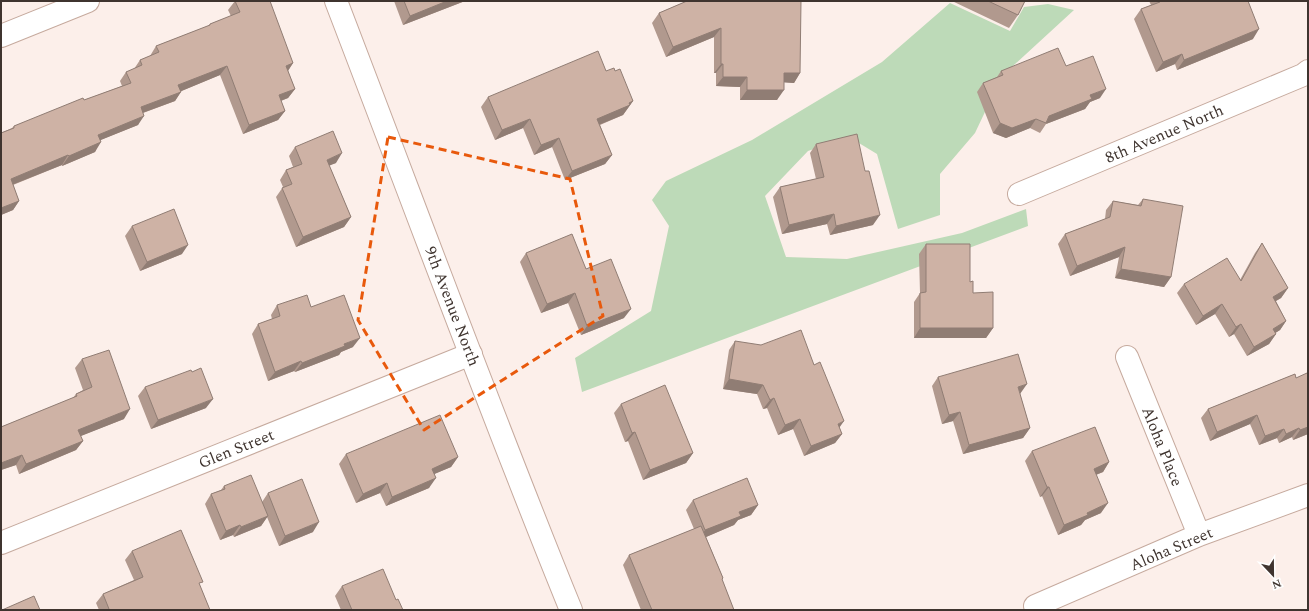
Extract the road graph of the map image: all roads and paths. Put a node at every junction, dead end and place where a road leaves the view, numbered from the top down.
1 (88, 1) edge
2 (336, 1) edge
3 (1, 36) edge
4 (1308, 71) edge
5 (1019, 194) dead end
6 (471, 354) junction
7 (1127, 357) dead end
8 (1308, 495) edge
9 (1199, 535) junction
10 (1, 543) edge
11 (1035, 606) dead end
12 (571, 610) edge

1 - 3 street
2 - 6 street, 9th Avenue North
4 - 5 street, 8th Avenue North
6 - 10 street, Glen Street
6 - 12 street, 9th Avenue North
7 - 9 street, Aloha Place
8 - 9 street, Aloha Street
9 - 11 street, Aloha Street

